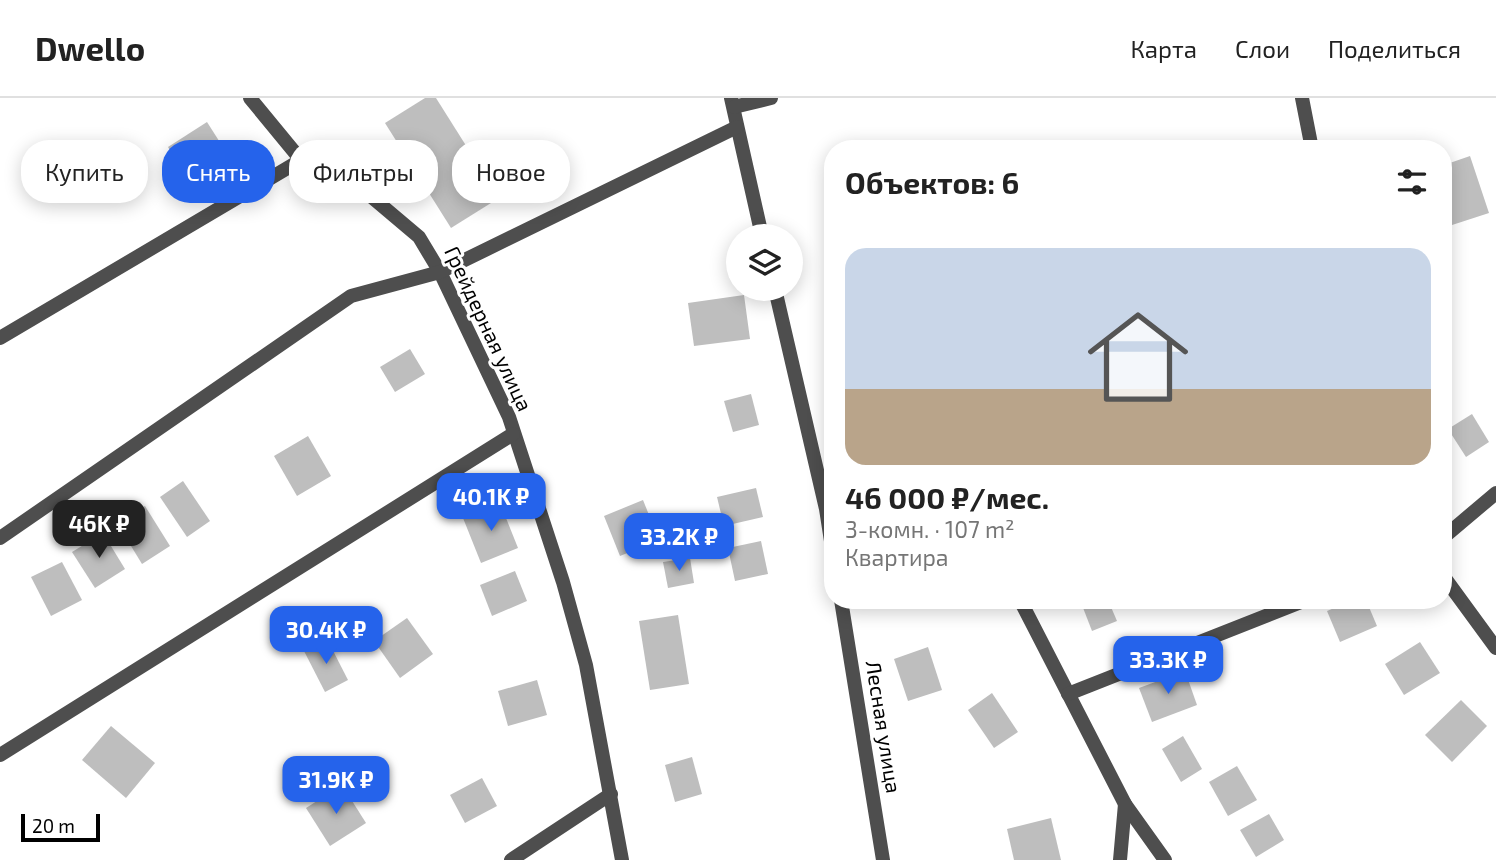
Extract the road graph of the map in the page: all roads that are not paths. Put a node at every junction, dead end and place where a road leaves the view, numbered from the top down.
1 (250, 98) edge
2 (771, 98) edge
3 (1302, 98) edge
4 (732, 102) edge
5 (737, 127) junction
6 (1310, 140) edge
7 (289, 145) edge
8 (289, 167) edge
9 (379, 203) edge
10 (759, 224) edge
11 (440, 272) junction
12 (778, 301) edge
13 (0, 338) edge
14 (513, 435) junction
15 (824, 489) edge
16 (1496, 493) edge
17 (1452, 530) edge
18 (0, 538) edge
19 (1452, 588) edge
20 (842, 609) edge
21 (1025, 609) edge
22 (1283, 609) edge
23 (1496, 648) edge
24 (1068, 694) junction
25 (0, 755) edge
26 (611, 794) junction
27 (1125, 804) junction
28 (510, 860) edge
29 (622, 860) edge
30 (883, 860) edge
31 (1120, 860) edge
32 (1165, 860) edge

1 - 7 street
2 - 4 street
3 - 6 street
4 - 5 street
5 - 10 street
5 - 11 street
8 - 13 street
9 - 11 street, Грейдерная улица
11 - 14 street, Грейдерная улица
11 - 18 street
12 - 15 street
14 - 25 street
14 - 26 street, Грейдерная улица
16 - 17 street
19 - 23 street
20 - 30 street, Лесная улица
21 - 24 street
22 - 24 street
24 - 27 street
26 - 28 street
26 - 29 street, Грейдерная улица
27 - 31 street
27 - 32 street

